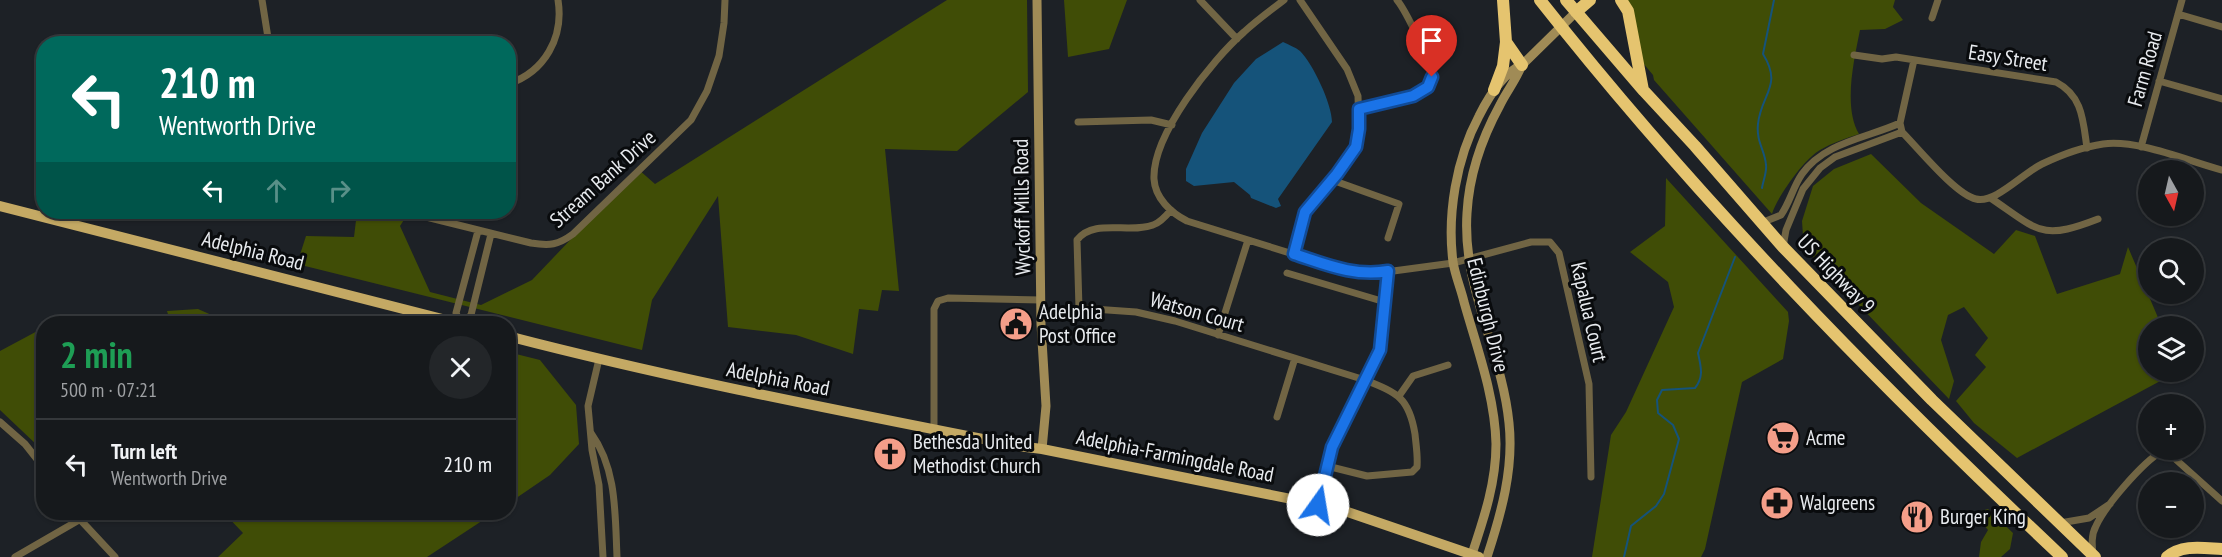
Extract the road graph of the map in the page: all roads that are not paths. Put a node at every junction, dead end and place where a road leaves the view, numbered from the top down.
1 (262, 0) edge
2 (558, 0) edge
3 (724, 0) edge
4 (1036, 0) edge
5 (1200, 0) edge
6 (1284, 0) edge
7 (1300, 0) edge
8 (1397, 0) edge
9 (1503, 0) edge
10 (1540, 0) edge
11 (1566, 0) edge
12 (1590, 0) edge
13 (1622, 0) edge
14 (1938, 0) edge
15 (2182, 0) edge
16 (1576, 12) junction
17 (2178, 14) junction
18 (1932, 18) dead end
19 (1562, 27) junction
20 (2222, 27) edge
21 (268, 36) edge
22 (1237, 39) junction
23 (1506, 42) junction
24 (1854, 55) dead end
25 (1914, 60) junction
26 (1522, 65) junction
27 (516, 81) edge
28 (2159, 81) junction
29 (1494, 90) junction
30 (1644, 91) junction
31 (2222, 99) edge
32 (1359, 109) junction
33 (1078, 122) dead end
34 (1900, 123) junction
35 (1172, 125) junction
36 (1902, 132) junction
37 (1845, 143) junction
38 (2141, 147) junction
39 (2087, 148) junction
40 (1848, 152) junction
41 (2222, 170) edge
42 (1332, 180) junction
43 (1992, 198) junction
44 (0, 206) edge
45 (1171, 210) junction
46 (36, 215) edge
47 (51, 219) edge
48 (433, 219) edge
49 (2098, 219) dead end
50 (1761, 223) junction
51 (478, 231) junction
52 (491, 234) junction
53 (1388, 238) dead end
54 (1248, 240) junction
55 (1783, 247) junction
56 (1294, 254) junction
57 (1468, 260) junction
58 (1453, 263) junction
59 (1388, 271) junction
60 (1287, 273) dead end
61 (1041, 300) junction
62 (1385, 302) junction
63 (430, 316) edge
64 (457, 316) edge
65 (470, 316) edge
66 (1218, 335) junction
67 (516, 338) edge
68 (1295, 358) junction
69 (599, 359) junction
70 (1448, 365) dead end
71 (1365, 380) junction
72 (1399, 396) junction
73 (1277, 417) dead end
74 (0, 422) edge
75 (934, 429) junction
76 (591, 432) junction
77 (1042, 449) junction
78 (36, 458) edge
79 (1327, 466) junction
80 (1591, 477) dead end
81 (2222, 501) edge
82 (2110, 504) junction
83 (1318, 505) junction
84 (79, 520) joint
85 (2060, 524) junction
86 (2222, 549) edge
87 (112, 556) edge
88 (1474, 556) edge
89 (2094, 556) edge
90 (15, 557) edge
91 (603, 557) edge
92 (617, 557) edge
93 (1487, 557) edge
94 (2062, 557) edge
95 (2167, 557) edge

1 - 21 street
2 - 27 street
3 - 52 street, Stream Bank Drive
4 - 61 main road, Wyckoff Mills Road
5 - 22 street
6 - 22 street
7 - 32 street
8 - 32 street
9 - 23 highway
10 - 19 highway, US Highway 9
11 - 16 highway, US Highway 9
12 - 16 highway
13 - 30 highway
14 - 18 street
15 - 17 street, Farm Road
16 - 19 main road, Edinburgh Drive
16 - 30 highway, US Highway 9
17 - 20 street
17 - 28 street, Farm Road
19 - 26 main road, Edinburgh Drive
19 - 94 highway, US Highway 9
22 - 35 street
23 - 26 highway
23 - 29 highway
24 - 25 street, Easy Street
25 - 34 street
25 - 39 street, Easy Street
26 - 29 main road, Edinburgh Drive
26 - 57 main road, Edinburgh Drive
28 - 31 street
28 - 38 street, Farm Road
29 - 58 main road, Edinburgh Drive
30 - 50 highway, US Highway 9
32 - 42 street
33 - 35 street
34 - 36 street
34 - 37 street
35 - 45 street
36 - 40 street
36 - 43 street
37 - 40 street
37 - 50 street
38 - 39 street
38 - 41 street
39 - 43 street
40 - 55 street
42 - 53 street
42 - 56 street
43 - 49 street
44 - 46 main road, Adelphia Road
45 - 54 street
45 - 66 street, Watson Court
47 - 63 main road, Adelphia Road
48 - 51 street, Stream Bank Drive
50 - 55 highway, US Highway 9
51 - 52 street, Stream Bank Drive
51 - 64 street
52 - 65 street
54 - 56 street
54 - 66 street
55 - 85 highway, US Highway 9
56 - 59 street
57 - 58 street
57 - 80 street, Kapalua Court
57 - 93 main road, Edinburgh Drive
58 - 59 street
58 - 88 main road, Edinburgh Drive
59 - 62 street
60 - 62 street
61 - 75 street
61 - 77 main road, Wyckoff Mills Road
62 - 71 street
66 - 68 street, Watson Court
67 - 69 main road, Adelphia Road
68 - 71 street, Watson Court
68 - 73 street
69 - 75 main road, Adelphia Road
69 - 76 street
70 - 72 street
71 - 72 street, Watson Court
71 - 79 street
72 - 79 street
74 - 78 street
75 - 77 main road, Adelphia Road
76 - 91 street
76 - 92 street
77 - 83 main road, Adelphia-Farmingdale Road
79 - 83 street
81 - 82 street
82 - 85 street
82 - 89 street
83 - 88 main road, Adelphia-Farmingdale Road
84 - 87 street
84 - 90 street
85 - 89 highway, US Highway 9
86 - 95 highway

